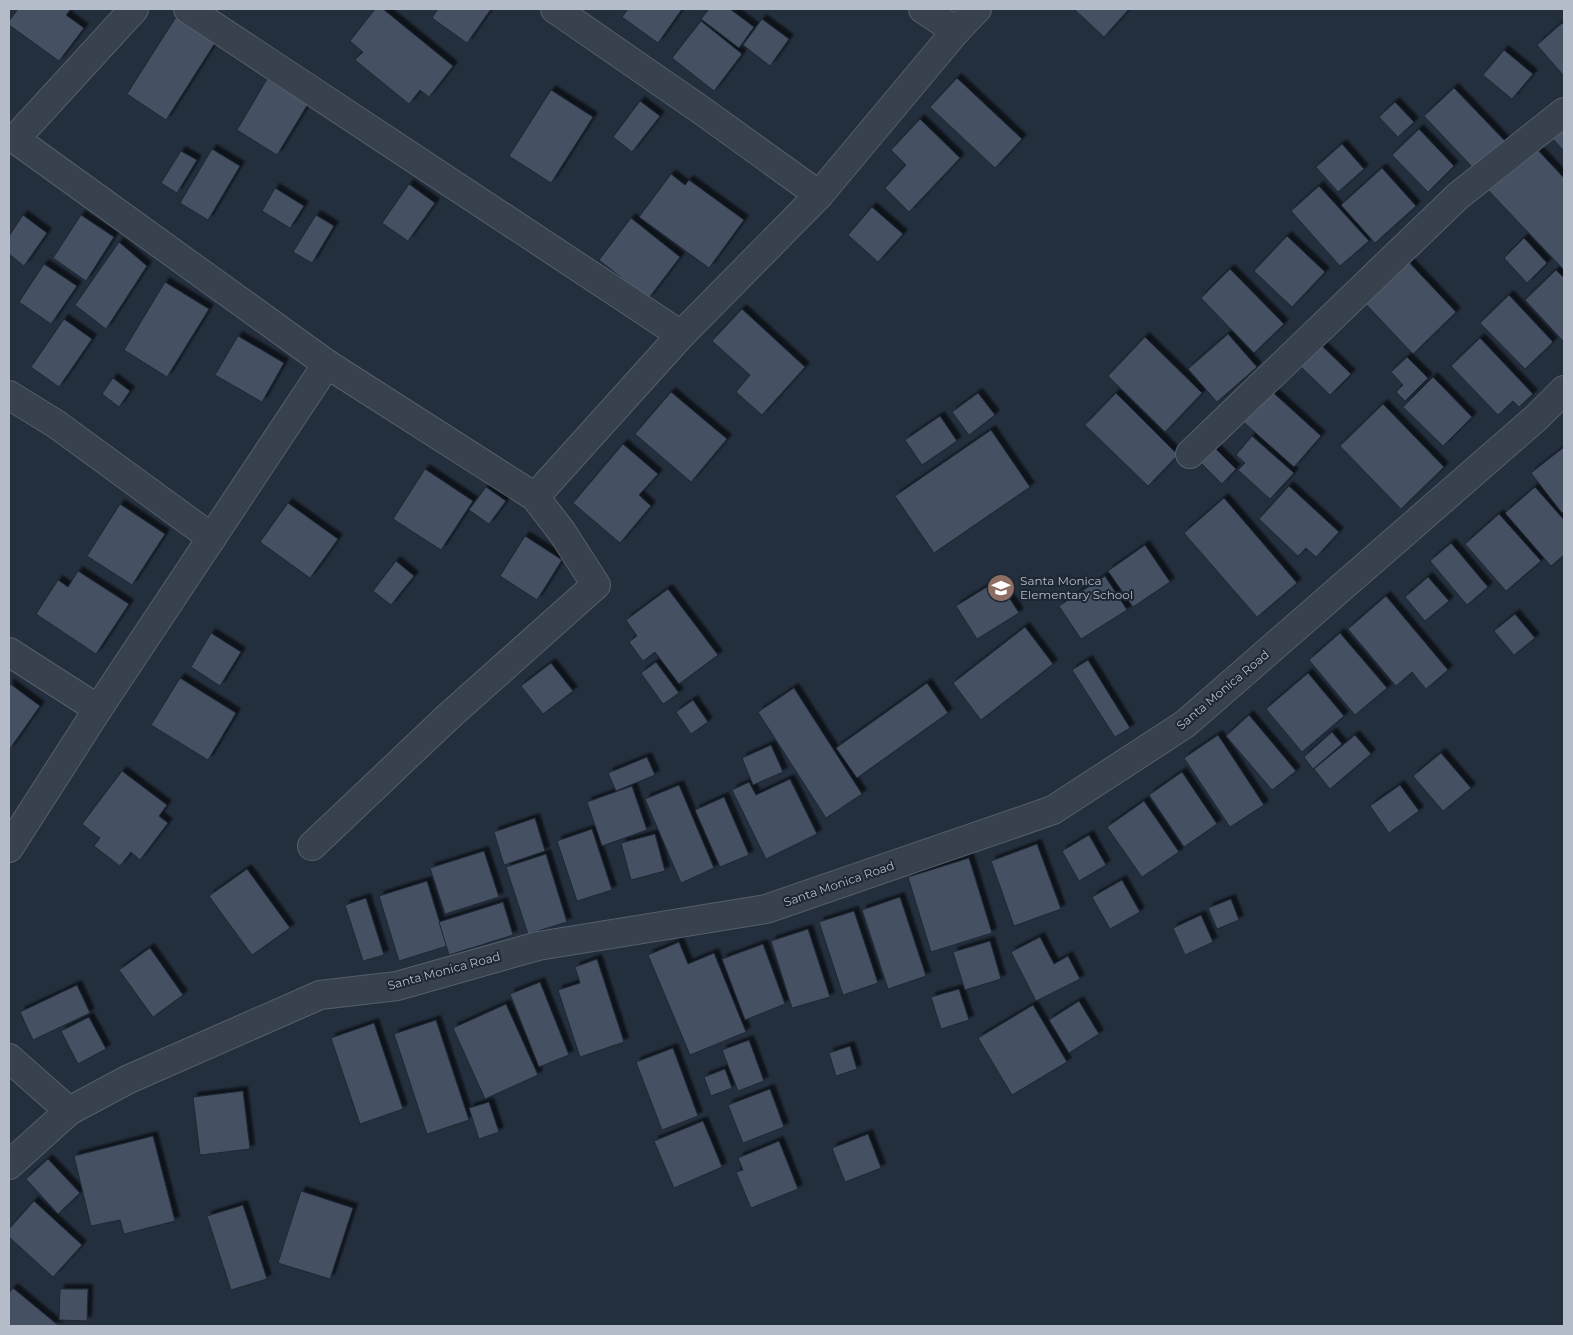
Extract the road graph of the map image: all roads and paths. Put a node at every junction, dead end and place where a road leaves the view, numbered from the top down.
1 (134, 9) edge
2 (188, 9) edge
3 (554, 9) edge
4 (923, 9) edge
5 (977, 9) edge
6 (956, 31) junction
7 (1564, 112) edge
8 (12, 137) edge
9 (819, 195) junction
10 (681, 335) junction
11 (327, 364) junction
12 (1564, 390) edge
13 (9, 395) edge
14 (1190, 454) dead end
15 (536, 497) junction
16 (212, 538) junction
17 (9, 652) edge
18 (98, 709) junction
19 (312, 846) dead end
20 (9, 848) edge
21 (9, 1058) edge
22 (69, 1111) junction
23 (9, 1165) edge

1 - 8 street
2 - 10 street
3 - 9 street
4 - 6 street
5 - 6 street
6 - 9 street
7 - 14 street
8 - 11 street
9 - 10 street
10 - 15 street
11 - 15 street
11 - 16 street
12 - 22 street, Santa Monica Road
13 - 16 street
15 - 19 street
16 - 18 street
17 - 18 street
18 - 20 street
21 - 22 street
22 - 23 street, Santa Monica Road

